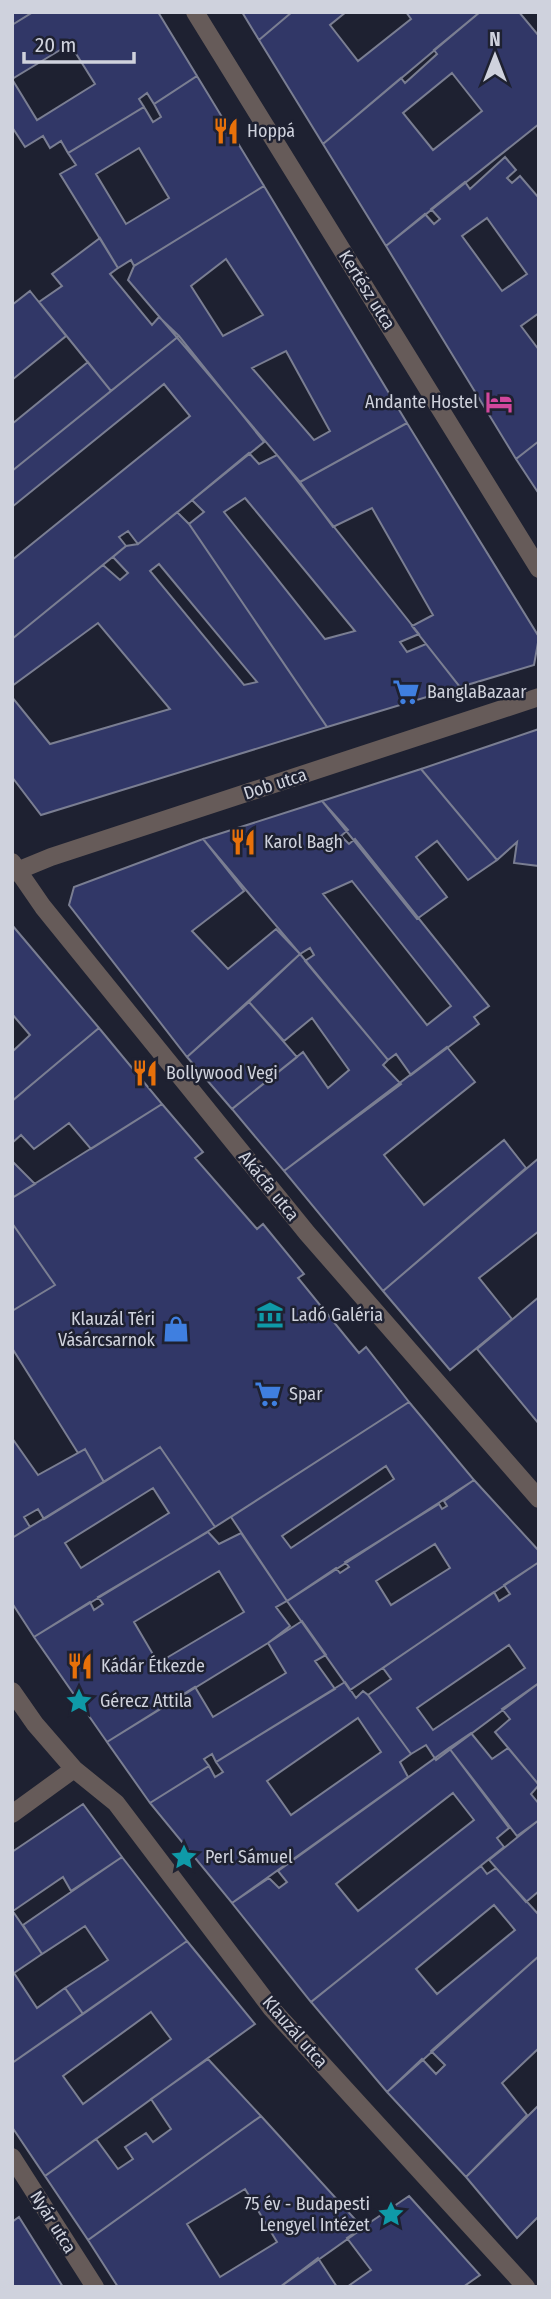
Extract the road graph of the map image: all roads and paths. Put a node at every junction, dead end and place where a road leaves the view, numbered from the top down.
1 (195, 12) edge
2 (539, 569) edge
3 (539, 697) edge
4 (14, 868) edge
5 (539, 1499) edge
6 (12, 1691) edge
7 (74, 1769) junction
8 (12, 1814) edge
9 (12, 2157) edge
10 (94, 2287) edge
11 (526, 2287) edge

1 - 2 street, Kertész utca
3 - 4 street, Dob utca
4 - 5 street, Akácfa utca
6 - 7 street, Klauzál utca
7 - 8 street
7 - 11 street, Klauzál utca
9 - 10 street, Nyár utca

